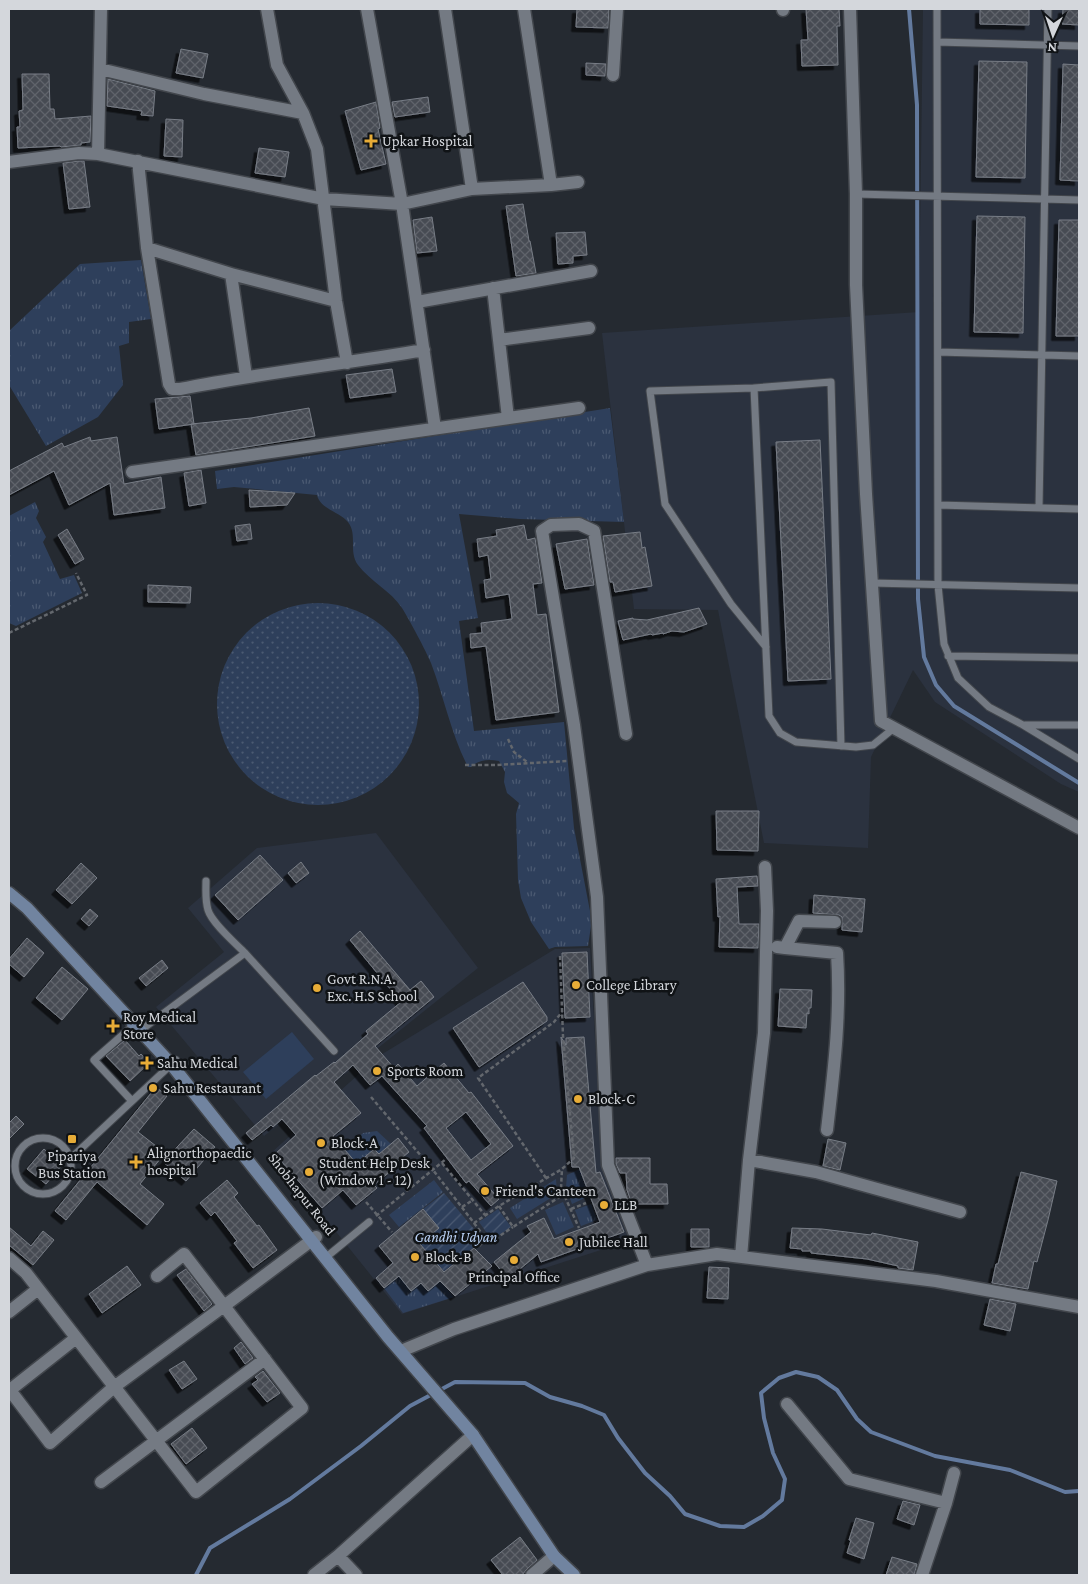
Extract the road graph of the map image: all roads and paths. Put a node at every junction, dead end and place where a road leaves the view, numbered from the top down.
1 (101, 9) edge
2 (267, 9) edge
3 (367, 9) edge
4 (445, 9) edge
5 (524, 9) edge
6 (617, 9) edge
7 (850, 9) edge
8 (937, 9) edge
9 (1048, 9) edge
10 (937, 42) junction
11 (1048, 45) junction
12 (1079, 46) edge
13 (100, 68) junction
14 (612, 75) dead end
15 (303, 113) junction
16 (9, 153) edge
17 (98, 154) junction
18 (138, 161) junction
19 (9, 163) edge
20 (578, 182) dead end
21 (551, 185) junction
22 (472, 190) junction
23 (856, 194) junction
24 (937, 196) junction
25 (324, 199) junction
26 (1045, 199) junction
27 (1079, 200) edge
28 (402, 204) junction
29 (147, 248) junction
30 (591, 271) dead end
31 (231, 274) junction
32 (493, 288) junction
33 (336, 301) junction
34 (418, 302) junction
35 (589, 328) dead end
36 (499, 340) junction
37 (424, 350) junction
38 (938, 352) junction
39 (1042, 355) junction
40 (1079, 356) edge
41 (346, 363) junction
42 (246, 376) junction
43 (754, 388) junction
44 (579, 408) dead end
45 (508, 418) junction
46 (435, 428) junction
47 (132, 472) dead end
48 (938, 505) junction
49 (1039, 508) junction
50 (1079, 509) edge
51 (76, 574) dead end
52 (872, 583) junction
53 (938, 585) junction
54 (1079, 588) edge
55 (9, 632) edge
56 (766, 647) junction
57 (948, 656) junction
58 (1079, 658) edge
59 (1023, 725) junction
60 (1079, 725) edge
61 (894, 728) junction
62 (626, 734) dead end
63 (508, 739) dead end
64 (841, 746) junction
65 (1079, 759) edge
66 (579, 760) junction
67 (529, 763) junction
68 (465, 765) dead end
69 (1079, 828) edge
70 (765, 867) dead end
71 (206, 881) dead end
72 (9, 886) edge
73 (9, 893) edge
74 (835, 922) dead end
75 (767, 947) junction
76 (784, 948) junction
77 (245, 953) junction
78 (560, 956) dead end
79 (562, 1012) junction
80 (140, 1026) junction
81 (334, 1051) dead end
82 (174, 1062) junction
83 (371, 1097) dead end
84 (132, 1101) junction
85 (827, 1130) dead end
86 (70, 1159) junction
87 (446, 1159) dead end
88 (749, 1160) junction
89 (442, 1163) junction
90 (562, 1169) junction
91 (433, 1170) junction
92 (546, 1178) junction
93 (564, 1194) junction
94 (472, 1200) junction
95 (366, 1202) dead end
96 (586, 1203) dead end
97 (499, 1206) junction
98 (462, 1207) junction
99 (570, 1209) junction
100 (960, 1212) dead end
101 (485, 1215) junction
102 (377, 1216) junction
103 (370, 1222) joint
104 (474, 1223) junction
105 (513, 1227) junction
106 (579, 1228) dead end
107 (392, 1232) dead end
108 (314, 1239) junction
109 (486, 1239) junction
110 (479, 1246) dead end
111 (330, 1254) junction
112 (740, 1257) junction
113 (9, 1258) edge
114 (647, 1265) junction
115 (157, 1276) dead end
116 (38, 1289) junction
117 (224, 1306) junction
118 (1079, 1307) edge
119 (9, 1312) edge
120 (76, 1338) junction
121 (401, 1351) junction
122 (265, 1360) junction
123 (114, 1387) junction
124 (9, 1389) edge
125 (787, 1404) dead end
126 (473, 1435) junction
127 (156, 1442) junction
128 (954, 1473) dead end
129 (101, 1482) dead end
130 (946, 1503) junction
131 (338, 1556) junction
132 (554, 1556) junction
133 (314, 1575) edge
134 (356, 1575) edge
135 (532, 1575) edge
136 (574, 1575) edge
137 (922, 1575) edge

1 - 13 street
2 - 15 street
3 - 28 street
4 - 22 street
5 - 21 street
6 - 14 street
7 - 23 street
8 - 10 lane
9 - 11 lane
10 - 11 lane
10 - 24 lane
11 - 12 lane
11 - 26 lane
13 - 15 street
13 - 17 street
15 - 25 street
16 - 19 street
17 - 18 street
17 - 19 street
18 - 25 street
18 - 29 street
20 - 21 street
21 - 22 street
22 - 28 street
23 - 24 lane
23 - 52 street
24 - 26 lane
24 - 38 lane
25 - 28 street
25 - 33 street
26 - 27 lane
26 - 39 lane
28 - 34 street
29 - 31 street
29 - 42 street
30 - 32 street
31 - 33 street
31 - 42 street
32 - 34 street
32 - 36 street
33 - 41 street
34 - 37 street
35 - 36 street
36 - 45 street
37 - 41 street
37 - 46 street
38 - 39 lane
38 - 48 lane
39 - 40 lane
39 - 49 lane
41 - 42 street
43 - 56 lane
43 - 56 lane
43 - 64 lane
44 - 45 street
45 - 46 street
46 - 47 street
48 - 49 lane
48 - 53 lane
49 - 50 lane
51 - 55 path
52 - 53 lane
52 - 61 street
53 - 54 lane
53 - 57 lane
56 - 64 lane
57 - 58 lane
57 - 59 lane
59 - 60 lane
59 - 65 lane
61 - 64 lane
61 - 69 street
62 - 66 street
63 - 67 path
66 - 67 path
66 - 114 street
67 - 68 path
70 - 75 street
71 - 77 lane
72 - 80 main road, Shobhapur Road
73 - 80 main road, Shobhapur Road
74 - 76 street
75 - 76 street
75 - 88 street
76 - 85 street
77 - 80 lane
77 - 81 lane
78 - 79 path
79 - 90 path
79 - 92 path
80 - 82 main road, Shobhapur Road
80 - 84 lane
82 - 84 lane
82 - 108 main road, Shobhapur Road
83 - 91 path
84 - 86 lane
86 - 86 lane
87 - 89 path
88 - 100 street
88 - 112 street
89 - 91 path
89 - 94 path
90 - 92 path
90 - 93 path
91 - 98 path
91 - 102 path
92 - 97 path
93 - 99 path
93 - 105 path
94 - 98 path
94 - 101 path
95 - 102 path
96 - 99 path
97 - 101 path
97 - 105 path
98 - 104 path
99 - 106 path
101 - 104 path
102 - 103 path
102 - 107 path
103 - 111 lane
104 - 109 path
105 - 109 path
108 - 111 main road, Shobhapur Road
108 - 117 street
108 - 121 main road, Shobhapur Road
109 - 110 path
111 - 121 main road, Shobhapur Road
112 - 114 street
112 - 118 street
113 - 116 street
114 - 121 street
115 - 117 street
116 - 119 street
116 - 120 street
117 - 122 street
117 - 123 street
120 - 123 street
120 - 124 street
121 - 126 main road, Shobhapur Road
122 - 127 street
122 - 127 street
123 - 124 street
123 - 127 street
125 - 130 street
126 - 131 street
126 - 132 main road, Shobhapur Road
127 - 129 street
128 - 130 street
130 - 137 street
131 - 133 street
131 - 134 street
132 - 135 street
132 - 136 main road, Shobhapur Road

